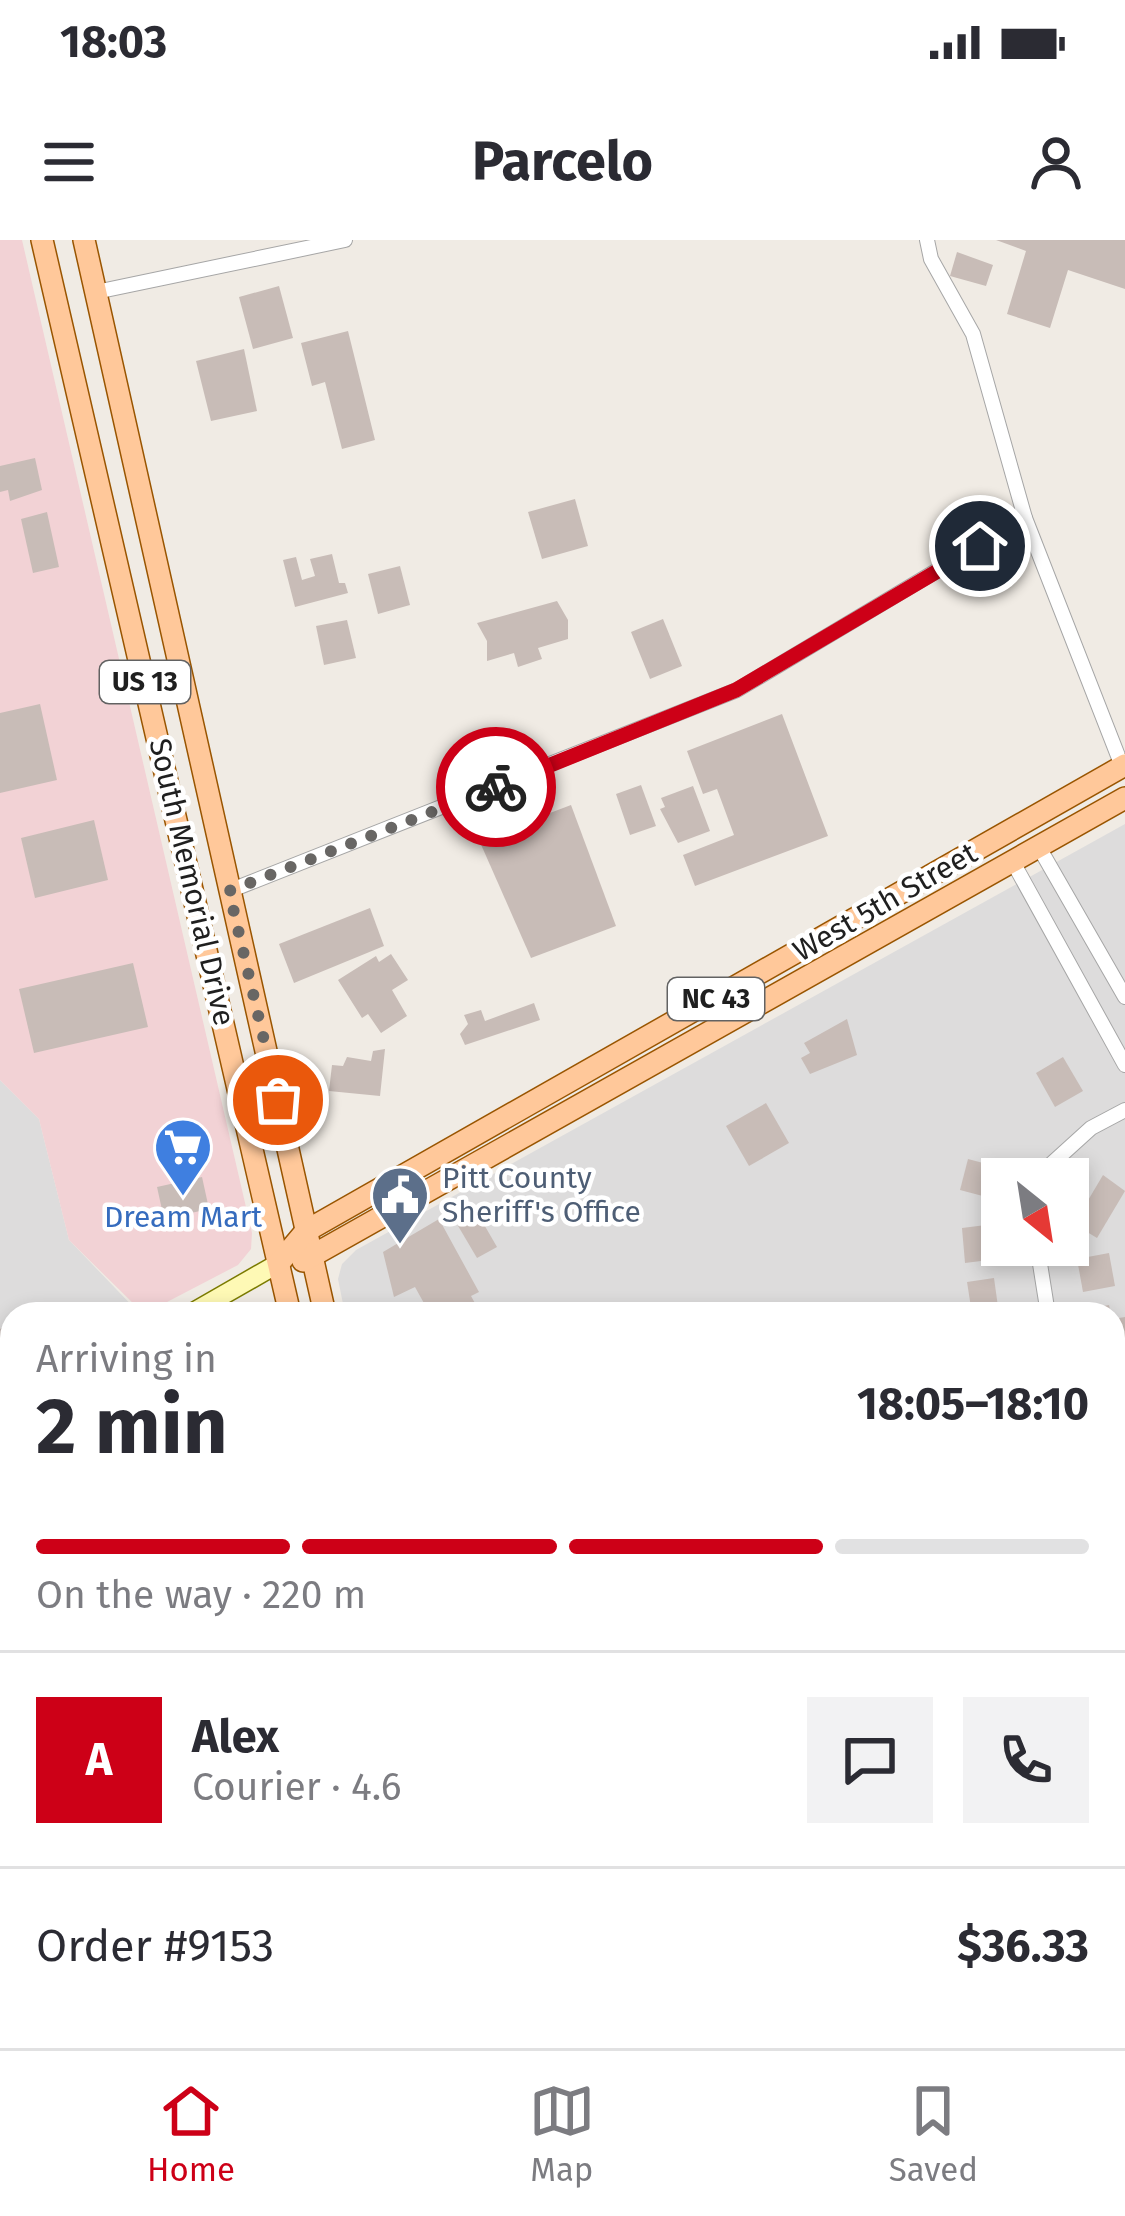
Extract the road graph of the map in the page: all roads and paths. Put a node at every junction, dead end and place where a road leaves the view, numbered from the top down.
1 (42, 240) edge
2 (84, 240) edge
3 (345, 240) edge
4 (927, 240) edge
5 (294, 245) edge
6 (96, 292) junction
7 (1025, 518) junction
8 (1124, 770) edge
9 (1125, 798) edge
10 (1040, 849) junction
11 (1014, 864) junction
12 (229, 891) junction
13 (1125, 997) edge
14 (1125, 1064) edge
15 (1125, 1110) edge
16 (1058, 1158) edge
17 (306, 1231) junction
18 (313, 1260) junction
19 (279, 1263) junction
20 (1040, 1266) edge
21 (211, 1302) edge
22 (287, 1302) edge
23 (322, 1302) edge
24 (1046, 1302) edge

1 - 19 main road, South Memorial Drive / US 13
2 - 6 main road, South Memorial Drive / US 13
3 - 5 street
4 - 7 street
5 - 6 street
6 - 12 main road, South Memorial Drive / US 13
7 - 8 street
7 - 12 street
8 - 11 main road
8 - 17 main road, West 5th Street / NC 43
9 - 10 main road, West 5th Street / NC 43
10 - 11 main road, West 5th Street / NC 43
10 - 13 street
11 - 14 street
11 - 18 main road, West 5th Street / NC 43
12 - 17 main road, South Memorial Drive / US 13
15 - 16 street
17 - 18 main road, South Memorial Drive / US 13
17 - 19 main road, West 5th Street
18 - 19 main road, West 5th Street / NC 43
18 - 23 main road, South Memorial Drive / US 13
19 - 21 main road, West 5th Street
19 - 22 main road, South Memorial Drive / US 13
20 - 24 street

